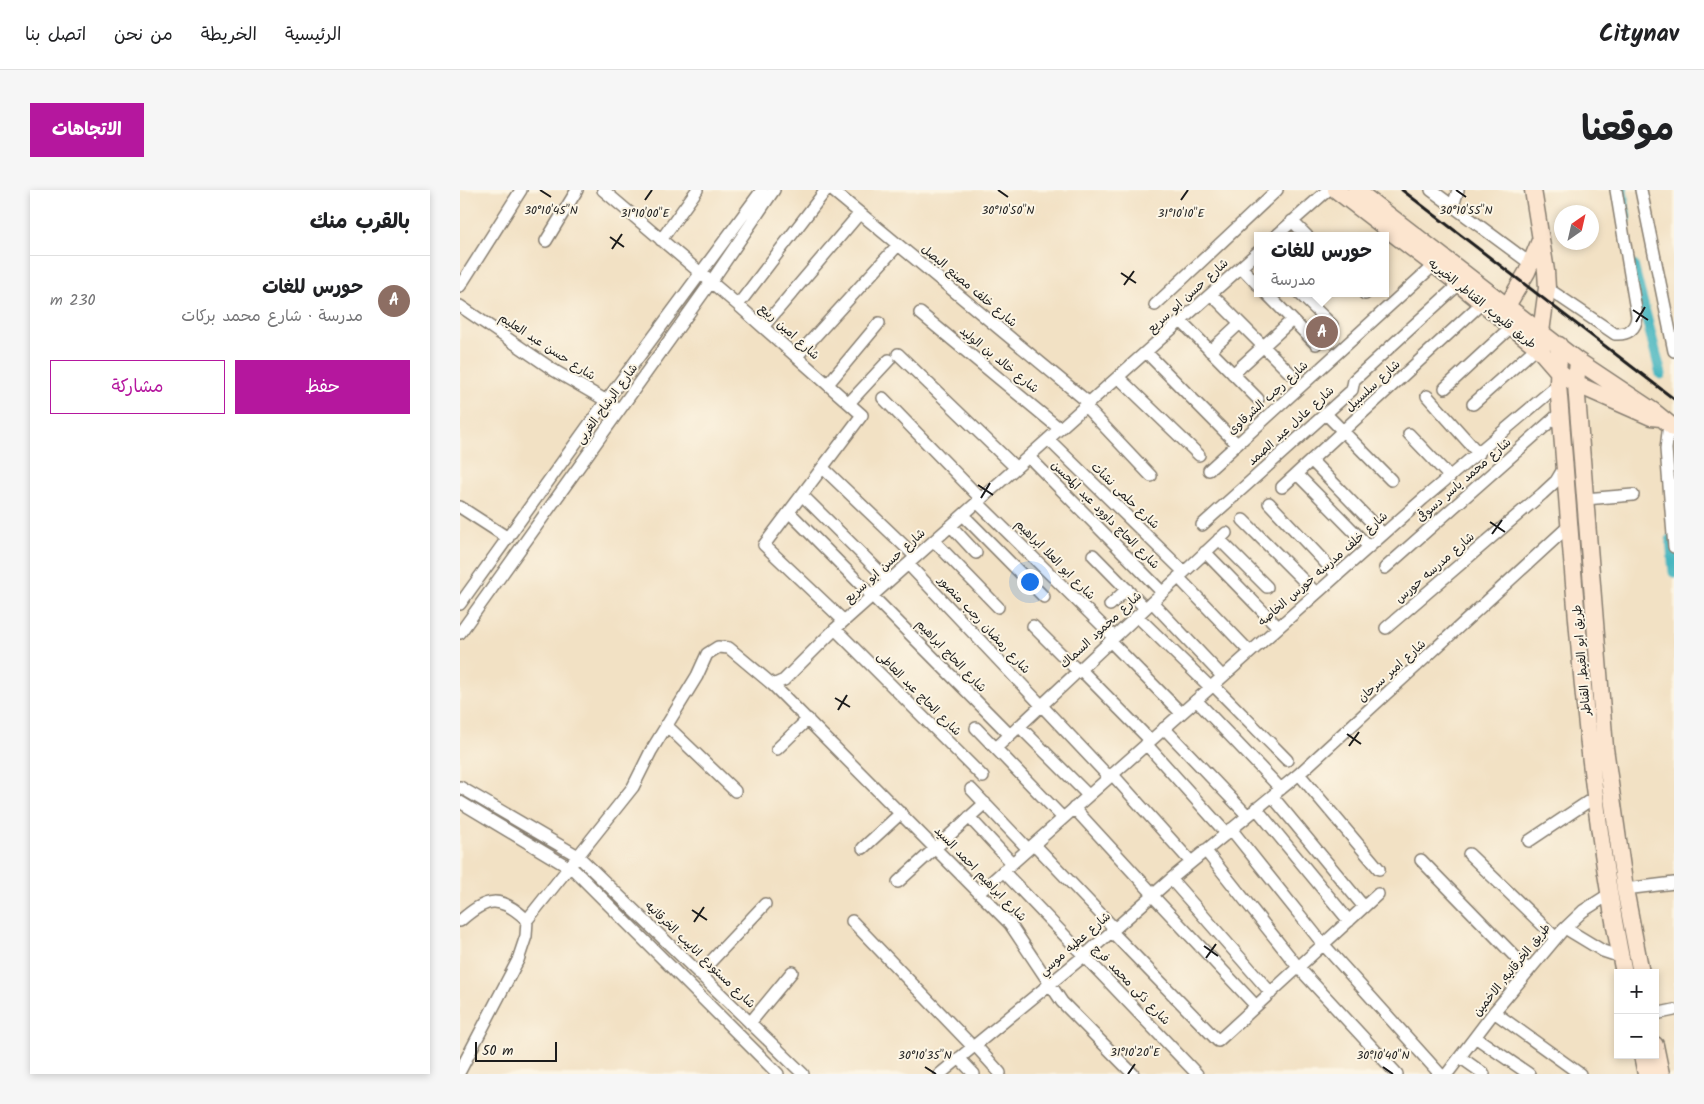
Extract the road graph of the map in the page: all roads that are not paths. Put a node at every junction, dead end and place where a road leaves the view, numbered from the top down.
1 (521, 190) edge
2 (577, 190) edge
3 (603, 190) edge
4 (697, 190) edge
5 (762, 190) edge
6 (774, 190) edge
7 (826, 190) edge
8 (832, 190) edge
9 (1276, 190) edge
10 (1328, 190) edge
11 (1336, 190) edge
12 (1356, 190) edge
13 (1431, 190) edge
14 (1458, 190) edge
15 (1533, 190) edge
16 (1616, 190) edge
17 (1641, 190) edge
18 (1453, 206) junction
19 (860, 213) junction
20 (1292, 222) junction
21 (1281, 232) edge
22 (1303, 232) edge
23 (1541, 238) junction
24 (546, 240) dead end
25 (661, 240) junction
26 (898, 245) junction
27 (1254, 256) edge
28 (1531, 264) junction
29 (1434, 265) junction
30 (1241, 267) junction
31 (701, 274) junction
32 (1254, 281) edge
33 (711, 282) junction
34 (1460, 284) junction
35 (460, 286) edge
36 (1547, 288) junction
37 (1211, 294) junction
38 (1270, 297) edge
39 (1303, 297) edge
40 (678, 304) junction
41 (738, 304) junction
42 (1482, 304) junction
43 (1155, 305) dead end
44 (460, 306) edge
45 (1507, 306) junction
46 (689, 312) junction
47 (920, 313) dead end
48 (1292, 320) junction
49 (1180, 321) junction
50 (1240, 323) junction
51 (879, 324) dead end
52 (1332, 325) dead end
53 (763, 327) junction
54 (1511, 327) junction
55 (1539, 340) junction
56 (1316, 344) dead end
57 (1559, 345) junction
58 (1263, 346) junction
59 (1210, 351) junction
60 (1674, 351) edge
61 (1146, 352) junction
62 (797, 356) junction
63 (1578, 361) junction
64 (1290, 373) dead end
65 (1233, 374) junction
66 (1118, 377) junction
67 (1558, 378) junction
68 (828, 384) junction
69 (1576, 384) junction
70 (1445, 388) dead end
71 (1427, 396) dead end
72 (883, 398) dead end
73 (1258, 399) dead end
74 (606, 401) junction
75 (849, 403) junction
76 (1087, 404) junction
77 (1473, 404) dead end
78 (621, 408) junction
79 (1560, 413) junction
80 (1326, 414) junction
81 (1668, 424) edge
82 (1060, 429) junction
83 (1343, 432) junction
84 (1409, 434) dead end
85 (1048, 440) junction
86 (1237, 444) junction
87 (1479, 454) junction
88 (1028, 456) junction
89 (1199, 456) dead end
90 (1312, 460) junction
91 (1565, 466) junction
92 (823, 468) junction
93 (1016, 468) junction
94 (1209, 470) dead end
95 (1297, 474) junction
96 (1151, 476) dead end
97 (1450, 477) junction
98 (1391, 480) dead end
99 (1282, 487) dead end
100 (802, 495) junction
101 (1633, 495) dead end
102 (1585, 499) junction
103 (979, 501) junction
104 (1269, 503) dead end
105 (460, 507) edge
106 (788, 512) junction
107 (963, 515) junction
108 (522, 519) junction
109 (1244, 520) dead end
110 (1571, 524) junction
111 (1202, 525) dead end
112 (951, 526) junction
113 (534, 527) junction
114 (1383, 534) junction
115 (508, 538) junction
116 (934, 541) junction
117 (1369, 547) junction
118 (1674, 547) edge
119 (1205, 552) junction
120 (976, 553) dead end
121 (1093, 554) dead end
122 (912, 561) junction
123 (1385, 568) dead end
124 (1181, 575) junction
125 (1337, 575) junction
126 (889, 581) junction
127 (1267, 587) dead end
128 (1127, 589) junction
129 (1162, 592) junction
130 (1316, 593) junction
131 (873, 596) junction
132 (1044, 597) dead end
133 (460, 604) edge
134 (1110, 605) dead end
135 (998, 607) dead end
136 (1145, 609) junction
137 (844, 621) junction
138 (1033, 626) dead end
139 (1278, 627) junction
140 (1386, 628) dead end
141 (834, 629) junction
142 (460, 633) edge
143 (1112, 639) junction
144 (1250, 652) junction
145 (1079, 670) junction
146 (1222, 676) junction
147 (773, 685) junction
148 (1212, 686) junction
149 (1196, 700) junction
150 (1041, 706) junction
151 (1181, 713) junction
152 (808, 719) junction
153 (666, 725) junction
154 (1020, 726) junction
155 (976, 728) dead end
156 (1164, 728) junction
157 (1010, 735) junction
158 (1148, 742) junction
159 (996, 748) junction
160 (777, 749) dead end
161 (1287, 760) dead end
162 (1299, 774) junction
163 (1111, 776) junction
164 (983, 778) dead end
165 (460, 786) edge
166 (971, 789) dead end
167 (1281, 789) junction
168 (735, 791) dead end
169 (1088, 795) junction
170 (1272, 796) junction
171 (1596, 797) junction
172 (460, 802) edge
173 (985, 803) junction
174 (1074, 808) junction
175 (1252, 812) junction
176 (901, 813) junction
177 (969, 817) junction
178 (1063, 818) junction
179 (1228, 831) junction
180 (1529, 841) dead end
181 (1031, 846) junction
182 (935, 847) junction
183 (863, 848) dead end
184 (1205, 850) junction
185 (1469, 854) dead end
186 (578, 856) junction
187 (1421, 860) dead end
188 (1191, 862) junction
189 (569, 867) junction
190 (1008, 867) junction
191 (1379, 869) dead end
192 (1171, 879) junction
193 (898, 882) dead end
194 (1674, 884) edge
195 (1625, 889) junction
196 (980, 892) junction
197 (1153, 894) junction
198 (1378, 894) dead end
199 (1608, 895) junction
200 (765, 904) dead end
201 (1364, 907) junction
202 (460, 920) edge
203 (527, 920) junction
204 (852, 921) dead end
205 (1349, 921) junction
206 (1565, 928) junction
207 (1112, 930) junction
208 (1556, 938) junction
209 (1323, 944) junction
210 (1084, 956) junction
211 (1623, 965) edge
212 (1298, 967) junction
213 (1640, 969) edge
214 (1528, 970) junction
215 (792, 972) dead end
216 (699, 974) junction
217 (1049, 985) junction
218 (1271, 993) junction
219 (1256, 1006) junction
220 (1674, 1010) edge
221 (1494, 1012) junction
222 (1659, 1013) edge
223 (750, 1023) junction
224 (1476, 1037) junction
225 (974, 1046) junction
226 (1460, 1057) junction
227 (959, 1058) junction
228 (1643, 1059) edge
229 (1658, 1059) edge
230 (460, 1071) edge
231 (1000, 1073) edge
232 (778, 1074) edge
233 (803, 1074) edge
234 (940, 1074) edge
235 (974, 1074) edge
236 (1133, 1074) edge
237 (1197, 1074) edge
238 (1397, 1074) edge
239 (1440, 1074) edge
240 (1447, 1074) edge
241 (1484, 1074) edge
242 (1529, 1074) edge
243 (1580, 1074) edge
244 (1646, 1074) edge
245 (1661, 1074) edge

1 - 35 street
2 - 24 street
3 - 25 street, شارع امين ربيع
4 - 25 street
5 - 31 street, شارع الرشاح الغربى
6 - 33 street, شارع الرشاح الغربى
7 - 41 street
8 - 19 street, شارع خلف مصنع البصل
9 - 43 street
10 - 20 street
11 - 29 main road, طريق قليوب, القناطر الخيريه
12 - 45 main road, طريق قليوب, القناطر الخيريه
13 - 18 street
14 - 18 street
15 - 23 main road
16 - 36 street
17 - 60 street
18 - 28 street
19 - 26 street, شارع خلف مصنع البصل
19 - 53 street
20 - 21 street
20 - 22 street
23 - 28 main road
23 - 36 main road
25 - 31 street, شارع امين ربيع
26 - 62 street
26 - 76 street, شارع خلف مصنع البصل
27 - 30 street, شارع حسن ابو سريع
28 - 45 main road
29 - 34 main road, طريق قليوب, القناطر الخيريه
29 - 86 street, شارع رجب الشرقاوى
30 - 32 street
30 - 37 street, شارع حسن ابو سريع
31 - 33 street, شارع امين ربيع
31 - 40 street, شارع الرشاح الغربى
33 - 41 street, شارع امين ربيع
33 - 46 street, شارع الرشاح الغربى
34 - 42 main road, طريق قليوب, القناطر الخيريه
34 - 80 street, شارع عادل عبد الصمد
36 - 55 main road
37 - 49 street, شارع حسن ابو سريع
37 - 50 street
38 - 48 street
39 - 52 street
40 - 46 street
40 - 74 street, شارع الرشاح الغربى
41 - 53 street, شارع امين ربيع
42 - 54 main road, طريق قليوب, القناطر الخيريه
42 - 83 street, شارع سلسبيل
44 - 74 street, شارع حسن عبد العليم
45 - 55 main road, طريق قليوب, القناطر الخيريه
46 - 78 street, شارع الرشاح الغربى
47 - 82 street, شارع خالد بن الوليد
48 - 56 street
48 - 58 street
49 - 59 street
49 - 61 street, شارع حسن ابو سريع
50 - 58 street
50 - 59 street
51 - 68 street
53 - 62 street, شارع امين ربيع
54 - 55 main road, طريق قليوب, القناطر الخيريه
54 - 70 street
55 - 57 main road, طريق قليوب, القناطر الخيريه
55 - 67 main road, طريق قليوب, القناطر الخيريه
55 - 77 street
57 - 63 main road, طريق قليوب, القناطر الخيريه
57 - 67 main road, طريق ابو الغيط, القناطر
58 - 64 street
58 - 65 street
59 - 65 street
61 - 66 street, شارع حسن ابو سريع
61 - 86 street
62 - 68 street, شارع امين ربيع
63 - 69 main road, طريق ابو الغيط, القناطر
63 - 81 main road, طريق قليوب, القناطر الخيريه
65 - 73 street
66 - 76 street, شارع حسن ابو سريع
66 - 89 street
67 - 69 main road, طريق قليوب, القناطر الخيريه
67 - 79 main road, طريق ابو الغيط, القناطر
67 - 87 street, شارع خلف مدرسه حورس الخاصه
68 - 75 street, شارع امين ربيع
69 - 81 main road, طريق قليوب, القناطر الخيريه
69 - 102 main road, طريق ابو الغيط, القناطر
71 - 87 street
72 - 103 street, شارع ابو العلا ابراهيم
74 - 78 street, شارع حسن عبد العليم
74 - 108 street, شارع الرشاح الغربى
75 - 92 street
75 - 93 street
76 - 82 street, شارع حسن ابو سريع
76 - 96 street, شارع خلف مصنع البصل
78 - 113 street, شارع الرشاح الغربى
79 - 91 main road, طريق ابو الغيط, القناطر
79 - 123 street, شارع محمد ياسر دسوقى
80 - 83 street
80 - 111 street, شارع عادل عبد الصمد
81 - 118 street
82 - 85 street, شارع حسن ابو سريع
83 - 90 street, شارع سلسبيل
83 - 98 street
84 - 97 street
85 - 88 street, شارع حسن ابو سريع
85 - 124 street, شارع حلمى نشأت
86 - 94 street, شارع رجب الشرقاوى
87 - 97 street, شارع خلف مدرسه حورس الخاصه
88 - 93 street, شارع حسن ابو سريع
88 - 129 street, شارع الحاج داوود عبد المحسن
90 - 95 street, شارع سلسبيل
90 - 114 street
91 - 110 main road, طريق ابو الغيط, القناطر
91 - 140 street, شارع مدرسه حورس
92 - 100 street
92 - 122 street, شارع رمضان رجب منصور
93 - 103 street, شارع حسن ابو سريع
95 - 99 street, شارع سلسبيل
95 - 117 street
97 - 114 street, شارع خلف مدرسه حورس الخاصه
100 - 106 street
100 - 126 street
101 - 102 street
102 - 195 main road, طريق ابو الغيط, القناطر
103 - 107 street, شارع حسن ابو سريع
103 - 143 street, شارع ابو العلا ابراهيم
104 - 125 street
105 - 115 street
106 - 131 street, شارع الحاج ابراهيم
106 - 137 street
107 - 112 street, شارع حسن ابو سريع
107 - 132 street
108 - 113 street
108 - 115 street, شارع الرشاح الغربى
109 - 130 street
110 - 162 street, شارع امير سرحان
110 - 171 main road, طريق ابو الغيط, القناطر
112 - 116 street, شارع حسن ابو سريع
112 - 120 street
113 - 142 street, شارع الرشاح الغربى
114 - 117 street, شارع خلف مدرسه حورس الخاصه
115 - 133 street, شارع الرشاح الغربى
116 - 122 street, شارع حسن ابو سريع
116 - 135 street
117 - 125 street, شارع خلف مدرسه حورس الخاصه
119 - 124 street, شارع محمود السماك
119 - 127 street, شارع محمود السماك
119 - 139 street
121 - 128 street
122 - 126 street, شارع حسن ابو سريع
122 - 150 street, شارع رمضان رجب منصور
124 - 129 street, شارع محمود السماك
124 - 144 street, شارع حلمى نشأت
125 - 130 street, شارع خلف مدرسه حورس الخاصه
126 - 131 street, شارع حسن ابو سريع
128 - 134 street
128 - 136 street
129 - 136 street, شارع محمود السماك
130 - 139 street, شارع خلف مدرسه حورس الخاصه
131 - 137 street, شارع حسن ابو سريع
131 - 157 street, شارع الحاج ابراهيم
136 - 143 street, شارع محمود السماك
136 - 146 street
136 - 148 street
137 - 141 street, شارع حسن ابو سريع
138 - 145 street
139 - 144 street, شارع خلف مدرسه حورس الخاصه
141 - 147 street, شارع حسن ابو سريع
141 - 164 street, شارع الحاج عبد العاطى
143 - 145 street, شارع محمود السماك
143 - 151 street, شارع ابو العلا ابراهيم
144 - 146 street, شارع خلف مدرسه حورس الخاصه
145 - 150 street, شارع محمود السماك
145 - 158 street
146 - 148 street, شارع خلف مدرسه حورس الخاصه
147 - 152 street, شارع ابراهيم احمد السيد
147 - 153 street
148 - 149 street, شارع خلف مدرسه حورس الخاصه
148 - 161 street
149 - 151 street, شارع خلف مدرسه حورس الخاصه
149 - 167 street
150 - 154 street, شارع محمود السماك
150 - 163 street, شارع رمضان رجب منصور
151 - 156 street, شارع خلف مدرسه حورس الخاصه
152 - 160 street
152 - 176 street, شارع ابراهيم احمد السيد
153 - 168 street
153 - 186 street
154 - 157 street, شارع محمود السماك
154 - 169 street
155 - 159 street
156 - 158 street, شارع خلف مدرسه حورس الخاصه
156 - 175 street
157 - 159 street, شارع محمود السماك
158 - 163 street, شارع خلف مدرسه حورس الخاصه
158 - 179 street
159 - 178 street
162 - 167 street, شارع امير سرحان
162 - 191 street
163 - 169 street, شارع خلف مدرسه حورس الخاصه
163 - 188 street, شارع رمضان رجب منصور
165 - 186 street
166 - 173 street
167 - 170 street, شارع امير سرحان
169 - 174 street, شارع خلف مدرسه حورس الخاصه
170 - 175 street, شارع امير سرحان
170 - 201 street
171 - 180 street
171 - 199 main road, طريق ابو الغيط, القناطر
172 - 189 street
173 - 177 street
173 - 181 street
174 - 178 street, شارع خلف مدرسه حورس الخاصه
174 - 197 street
175 - 179 street, شارع امير سرحان
175 - 205 street
176 - 182 street, شارع ابراهيم احمد السيد
176 - 183 street
177 - 182 street
177 - 190 street, شارع ذكى محمد فرج
178 - 181 street, شارع خلف مدرسه حورس الخاصه
179 - 184 street, شارع عطيه موسي
179 - 209 street
181 - 190 street, شارع خلف مدرسه حورس الخاصه
181 - 207 street
182 - 193 street
182 - 196 street, شارع ابراهيم احمد السيد
184 - 188 street, شارع عطيه موسي
184 - 212 street
185 - 208 street
186 - 189 street
186 - 216 street, شارع مستودع انابيب الخرقانيه
187 - 214 street
188 - 192 street, شارع عطيه موسي
189 - 203 street
189 - 232 street
190 - 196 street, شارع خلف مدرسه حورس الخاصه
190 - 210 street, شارع ذكى محمد فرج
192 - 197 street, شارع عطيه موسي
192 - 218 street
194 - 195 street
195 - 213 main road, طريق ابو الغيط, القناطر
196 - 217 street, شارع ابراهيم احمد السيد
197 - 207 street, شارع عطيه موسي
197 - 219 street
198 - 201 street
199 - 206 street, طريق الخرقانيه, الاخمين
199 - 211 main road, طريق ابو الغيط, القناطر
200 - 216 street
201 - 205 street
202 - 203 street
203 - 230 street
204 - 225 street
205 - 209 street
206 - 208 street, طريق الخرقانيه, الاخمين
206 - 211 street
207 - 210 street, شارع عطيه موسي
207 - 219 street
208 - 214 street, طريق الخرقانيه, الاخمين
209 - 212 street
209 - 239 street
210 - 217 street, شارع عطيه موسي
210 - 237 street, شارع ذكى محمد فرج
212 - 218 street
212 - 238 street
214 - 221 street, طريق الخرقانيه, الاخمين
215 - 223 street
216 - 223 street, شارع مستودع انابيب الخرقانيه
217 - 225 street, شارع عطيه موسي
217 - 236 street, شارع ابراهيم احمد السيد
218 - 219 street
220 - 222 street
221 - 224 street, طريق الخرقانيه, الاخمين
221 - 243 street
223 - 233 street, شارع مستودع انابيب الخرقانيه
224 - 226 street, طريق الخرقانيه, الاخمين
224 - 242 street
225 - 227 street, شارع عطيه موسي
225 - 231 street
226 - 240 street, طريق الخرقانيه, الاخمين
226 - 241 street
227 - 234 street, شارع عطيه موسي
227 - 235 street
228 - 244 main road
229 - 245 main road

